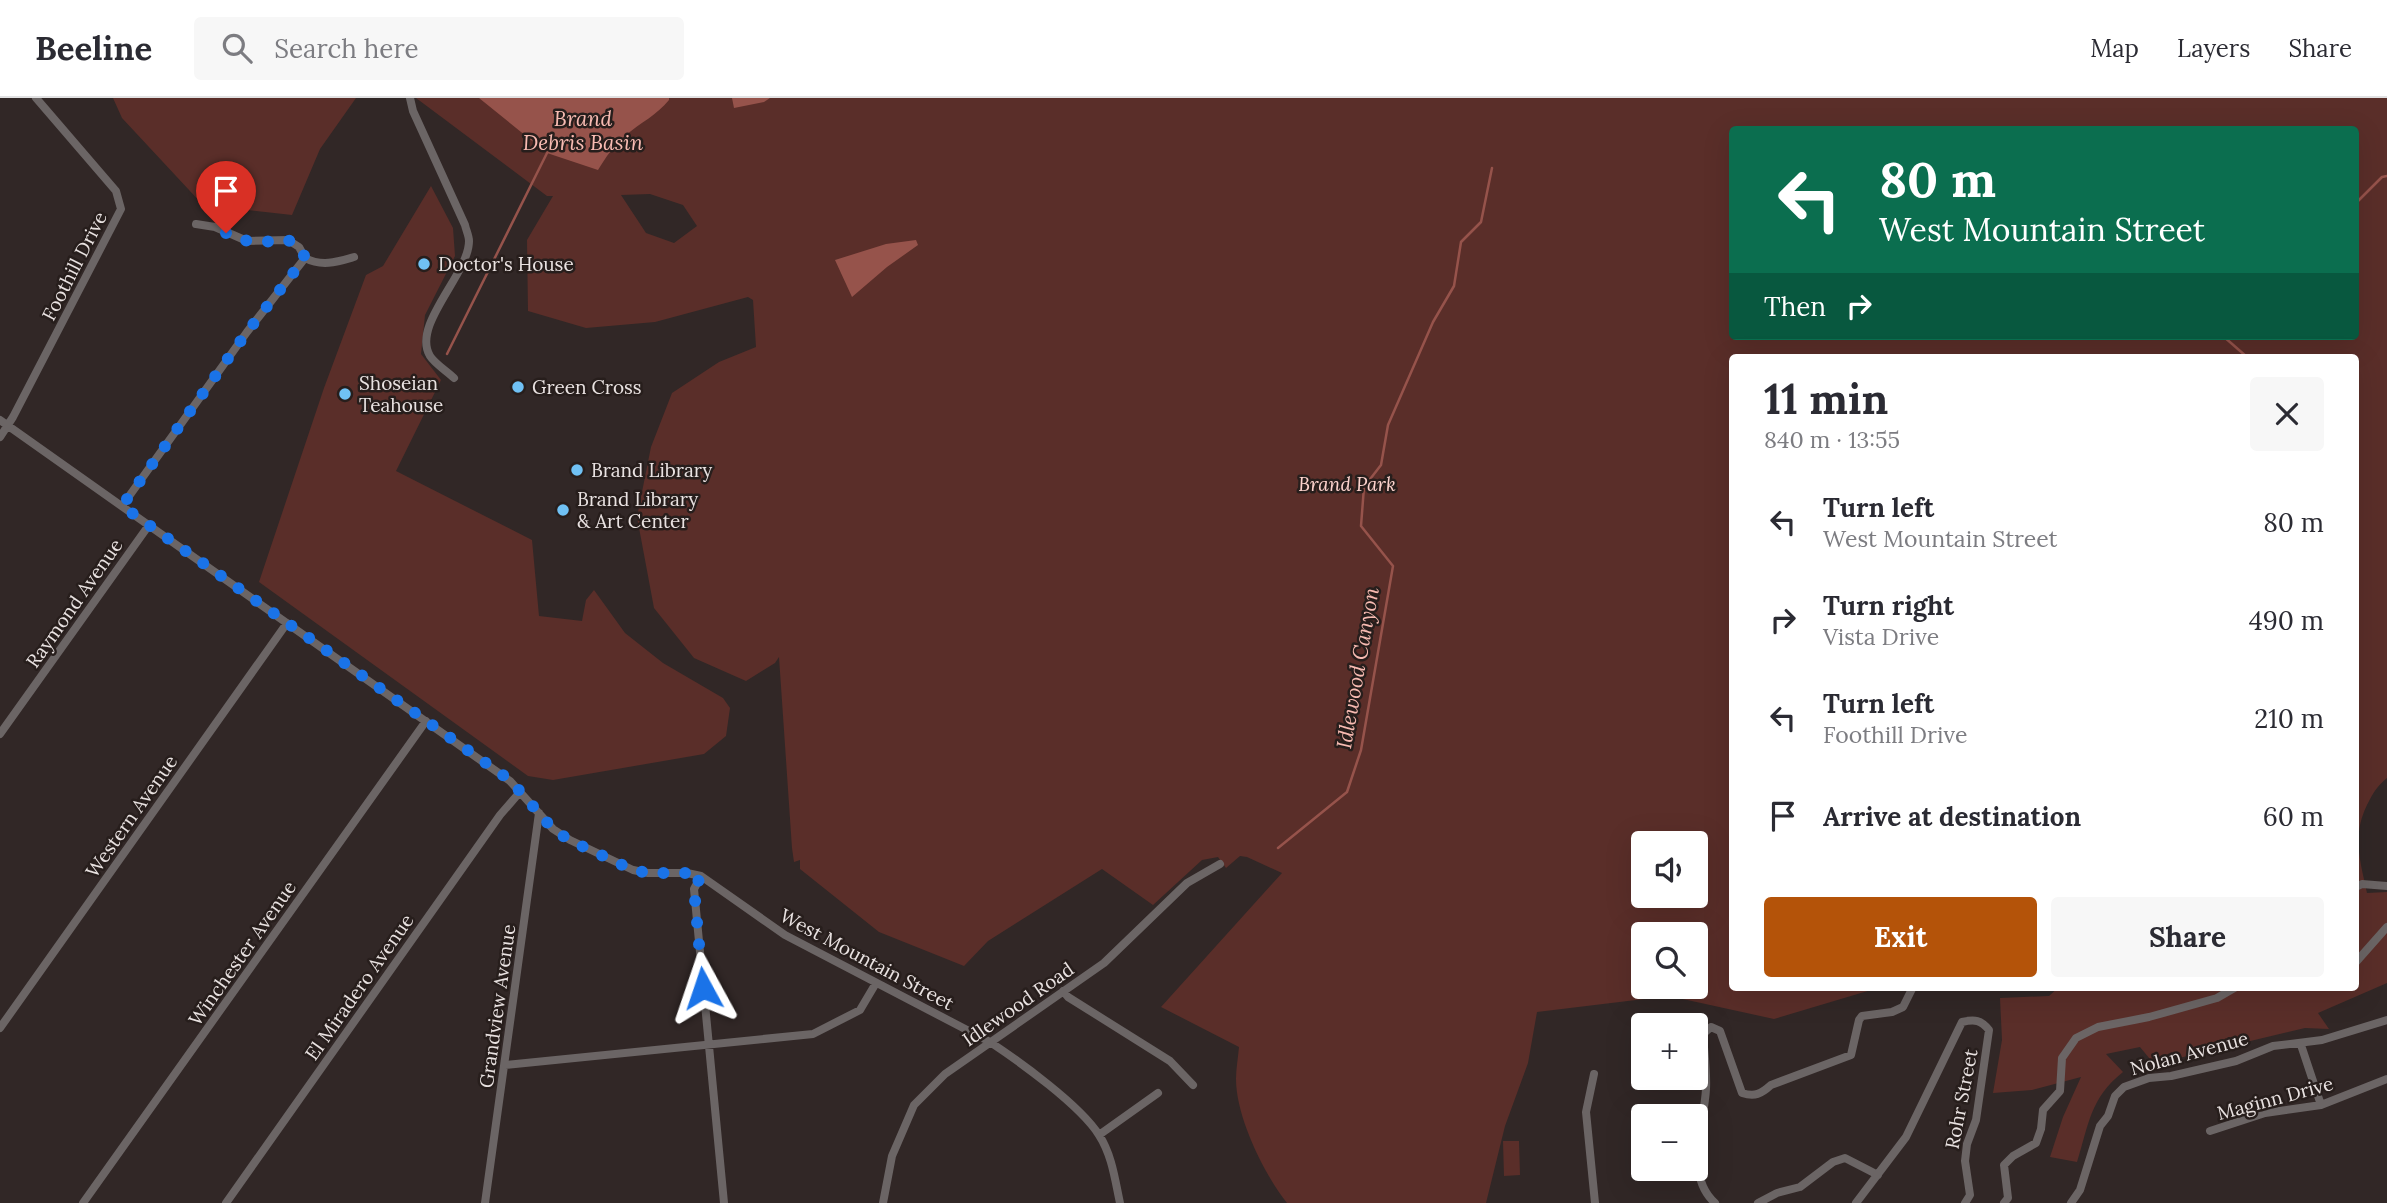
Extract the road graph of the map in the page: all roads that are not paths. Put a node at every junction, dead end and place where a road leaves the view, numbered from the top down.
1 (36, 98) edge
2 (410, 98) edge
3 (196, 224) dead end
4 (354, 257) dead end
5 (305, 258) junction
6 (454, 378) dead end
7 (0, 420) edge
8 (8, 426) junction
9 (0, 437) edge
10 (122, 506) junction
11 (149, 525) junction
12 (287, 623) junction
13 (426, 721) junction
14 (0, 734) edge
15 (520, 792) junction
16 (539, 813) junction
17 (1220, 864) dead end
18 (701, 876) junction
19 (2359, 886) edge
20 (2387, 886) edge
21 (2387, 927) edge
22 (2359, 959) edge
23 (876, 983) junction
24 (1063, 991) junction
25 (1911, 991) edge
26 (2229, 991) edge
27 (2387, 1020) edge
28 (0, 1028) edge
29 (990, 1042) junction
30 (708, 1045) junction
31 (2301, 1045) junction
32 (505, 1065) junction
33 (1594, 1074) dead end
34 (2387, 1079) edge
35 (1193, 1085) dead end
36 (1158, 1093) dead end
37 (2321, 1105) junction
38 (2210, 1131) dead end
39 (1099, 1135) junction
40 (1878, 1175) junction
41 (83, 1203) edge
42 (226, 1203) edge
43 (485, 1203) edge
44 (724, 1203) edge
45 (883, 1203) edge
46 (1120, 1203) edge
47 (1595, 1203) edge
48 (1715, 1203) edge
49 (1758, 1203) edge
50 (1856, 1203) edge
51 (1965, 1203) edge
52 (2004, 1203) edge
53 (2070, 1203) edge

1 - 8 street, Foothill Drive
2 - 6 street
3 - 5 street
4 - 5 street
5 - 10 street
7 - 8 street
8 - 9 street, Foothill Drive
8 - 10 street
10 - 11 street
11 - 12 street
11 - 14 street, Raymond Avenue
12 - 13 street
12 - 28 street, Western Avenue
13 - 15 street
13 - 41 street, Winchester Avenue
15 - 16 street
15 - 42 street, El Miradero Avenue
16 - 18 street
16 - 32 street, Grandview Avenue
17 - 24 street, Idlewood Road
18 - 23 street, West Mountain Street
18 - 30 street
19 - 20 street
21 - 22 street
23 - 29 street, West Mountain Street
23 - 30 street
24 - 29 street, Idlewood Road
24 - 35 street
25 - 48 street
26 - 52 street
27 - 31 street, Nolan Avenue
29 - 39 street, West Mountain Street
29 - 45 street, Idlewood Road
30 - 32 street
30 - 44 street
31 - 37 street
31 - 53 street, Nolan Avenue
32 - 43 street, Grandview Avenue
33 - 47 street
34 - 37 street, Maginn Drive
36 - 39 street
37 - 38 street, Maginn Drive
39 - 46 street, West Mountain Street
40 - 49 street
40 - 50 street
40 - 51 street, Rohr Street

